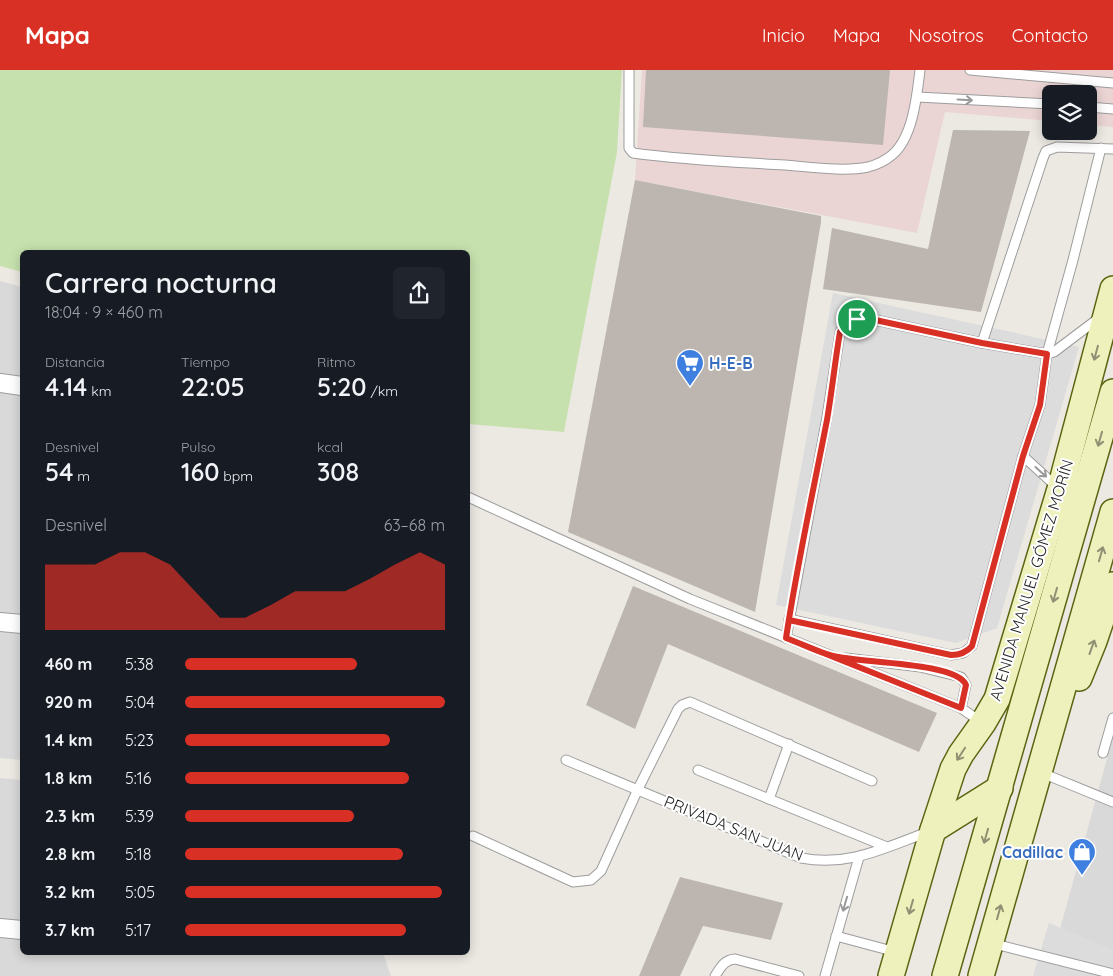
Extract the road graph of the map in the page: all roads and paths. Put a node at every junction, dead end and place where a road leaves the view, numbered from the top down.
1 (629, 70) edge
2 (920, 70) edge
3 (970, 70) edge
4 (1113, 83) edge
5 (917, 97) junction
6 (1042, 104) edge
7 (1097, 108) edge
8 (1113, 109) edge
9 (1101, 148) junction
10 (1113, 149) edge
11 (1110, 300) edge
12 (982, 343) junction
13 (1047, 354) junction
14 (0, 383) edge
15 (20, 386) edge
16 (1113, 392) edge
17 (1023, 456) junction
18 (1060, 489) junction
19 (470, 499) edge
20 (1113, 512) edge
21 (1113, 585) edge
22 (789, 620) junction
23 (0, 622) edge
24 (20, 624) edge
25 (786, 638) junction
26 (834, 656) junction
27 (961, 708) junction
28 (1113, 718) edge
29 (1053, 721) junction
30 (983, 723) junction
31 (789, 744) junction
32 (1103, 753) dead end
33 (566, 760) dead end
34 (698, 770) dead end
35 (1039, 772) junction
36 (872, 780) dead end
37 (1000, 788) junction
38 (638, 789) junction
39 (769, 799) junction
40 (1113, 802) edge
41 (933, 830) junction
42 (473, 836) dead end
43 (887, 847) junction
44 (859, 857) junction
45 (0, 928) edge
46 (20, 930) edge
47 (836, 936) junction
48 (991, 943) junction
49 (898, 952) junction
50 (1101, 974) edge
51 (1113, 974) edge
52 (715, 976) edge
53 (799, 976) edge
54 (825, 976) edge
55 (891, 976) edge
56 (945, 976) edge
57 (981, 976) edge

1 - 5 lane
2 - 5 lane
3 - 4 lane
5 -> 6 lane
7 - 8 lane
9 - 10 lane
9 - 12 lane
9 - 13 lane
11 - 13 lane
11 -> 18 main road, AVENIDA MANUEL GÓMEZ MORÍN
12 - 13 lane
12 - 22 lane
13 - 17 lane
14 - 15 street
16 -> 37 main road, AVENIDA MANUEL GÓMEZ MORÍN
17 -> 18 lane
17 - 22 lane
18 - 30 main road, AVENIDA MANUEL GÓMEZ MORÍN
19 - 25 lane
29 -> 20 main road
29 -> 21 main road
22 - 25 lane
23 - 24 street
25 - 26 lane
26 - 27 lane
26 - 27 lane
27 - 30 lane
28 - 32 lane
29 - 35 main road
30 -> 41 main road, AVENIDA MANUEL GÓMEZ MORÍN
31 - 36 lane
31 - 38 lane
31 - 39 lane
33 - 38 lane, PRIVADA SAN JUAN
34 - 39 lane
35 - 40 lane
48 -> 35 main road
37 - 41 main road
37 -> 56 main road, AVENIDA MANUEL GÓMEZ MORÍN
38 - 42 lane
38 - 44 lane, PRIVADA SAN JUAN
39 - 43 lane
41 - 43 lane, PRIVADA SAN JUAN
41 -> 49 main road, AVENIDA MANUEL GÓMEZ MORÍN
43 - 44 lane, PRIVADA SAN JUAN
44 -> 47 lane
45 - 46 street
47 - 49 lane
47 - 54 lane
48 - 50 lane
48 - 57 main road
49 - 55 main road, AVENIDA MANUEL GÓMEZ MORÍN
50 - 51 lane
52 - 53 lane

